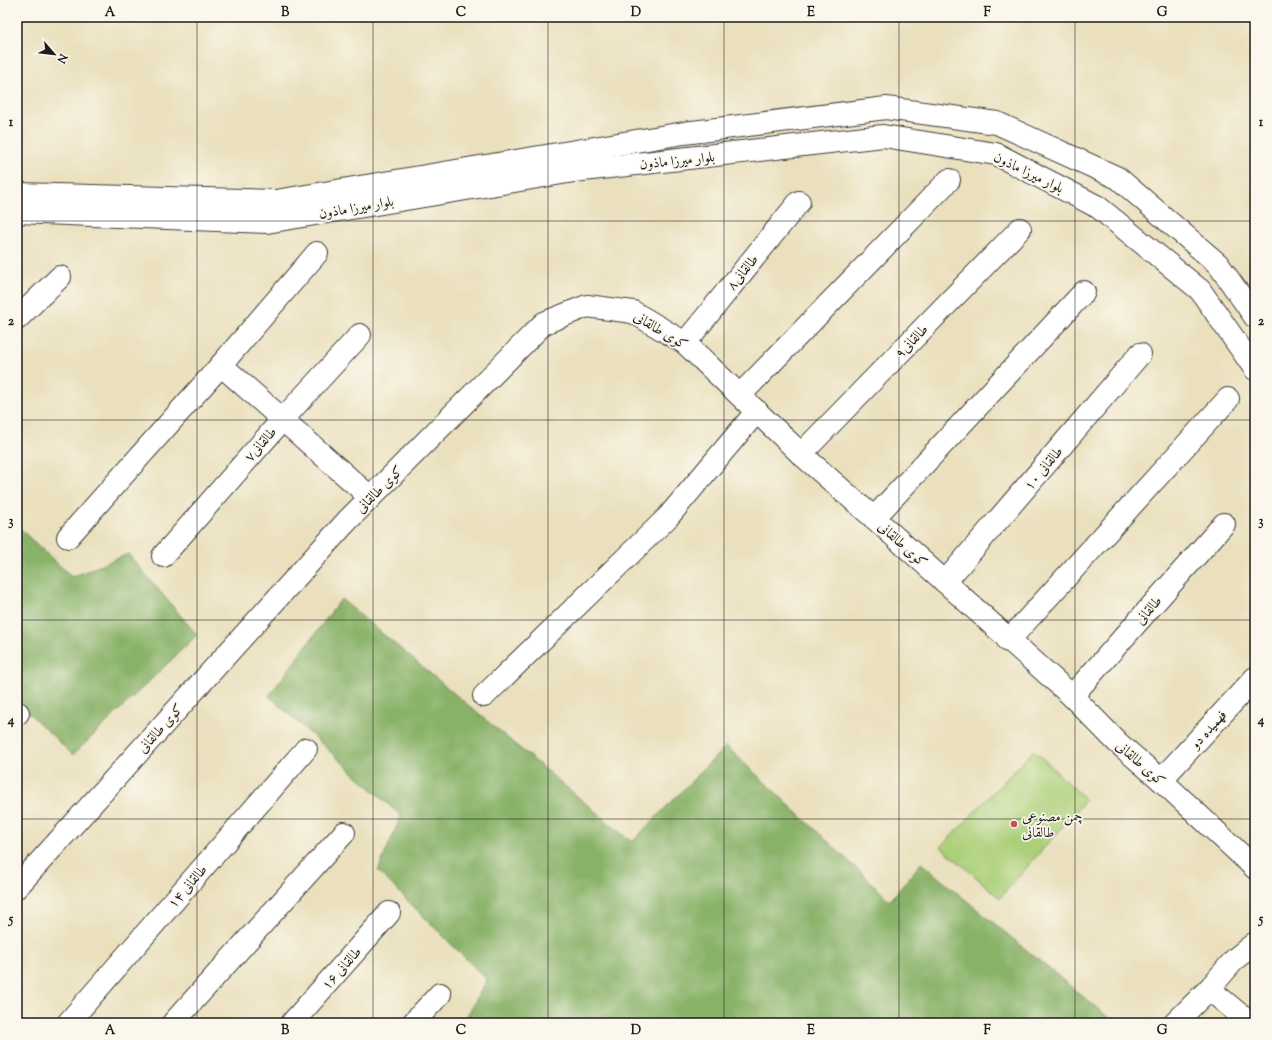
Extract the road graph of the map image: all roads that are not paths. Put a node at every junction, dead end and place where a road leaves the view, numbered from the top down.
1 (949, 180) dead end
2 (17, 194) edge
3 (799, 202) dead end
4 (17, 212) edge
5 (1020, 228) dead end
6 (317, 253) dead end
7 (60, 277) dead end
8 (1084, 292) dead end
9 (1255, 317) edge
10 (17, 319) edge
11 (360, 335) dead end
12 (685, 343) junction
13 (1140, 354) dead end
14 (222, 365) junction
15 (1255, 369) edge
16 (740, 395) junction
17 (1228, 399) dead end
18 (756, 411) junction
19 (282, 420) junction
20 (801, 454) junction
21 (370, 497) junction
22 (874, 518) junction
23 (1224, 524) dead end
24 (68, 537) dead end
25 (163, 556) dead end
26 (945, 582) junction
27 (1008, 640) junction
28 (1255, 678) edge
29 (484, 696) dead end
30 (1072, 696) junction
31 (306, 749) dead end
32 (1162, 780) junction
33 (344, 833) dead end
34 (1255, 868) edge
35 (17, 887) edge
36 (389, 913) dead end
37 (1255, 943) edge
38 (1209, 989) junction
39 (440, 994) dead end
40 (68, 1023) edge
41 (173, 1023) edge
42 (292, 1023) edge
43 (413, 1023) edge
44 (1176, 1023) edge
45 (1250, 1023) edge

1 - 16 street
2 - 9 street, بلوار میرزا ماذون
3 - 12 street, طالقانی۸
4 - 15 street, بلوار میرزا ماذون
5 - 20 street, طالقانی۹
6 - 14 street
7 - 10 street
8 - 22 street
11 - 19 street, طالقانی۷
12 - 16 street, کوی طالقانی
12 - 21 street, کوی طالقانی
13 - 26 street, طالقانی ۱۰
14 - 19 street
14 - 24 street
16 - 18 street, کوی طالقانی
17 - 27 street
18 - 20 street, کوی طالقانی
18 - 29 street
19 - 21 street
19 - 25 street, طالقانی۷
20 - 22 street, کوی طالقانی
21 - 35 street, کوی طالقانی
22 - 26 street, کوی طالقانی
23 - 30 street, طالقانی
26 - 27 street, کوی طالقانی
27 - 30 street, کوی طالقانی
28 - 32 street, فهمیده دو
30 - 32 street, کوی طالقانی
31 - 40 street, طالقانی ۱۴
32 - 34 street, کوی طالقانی
33 - 41 street
36 - 42 street, طالقانی ۱۶
37 - 38 street
38 - 44 street
38 - 45 street
39 - 43 street

